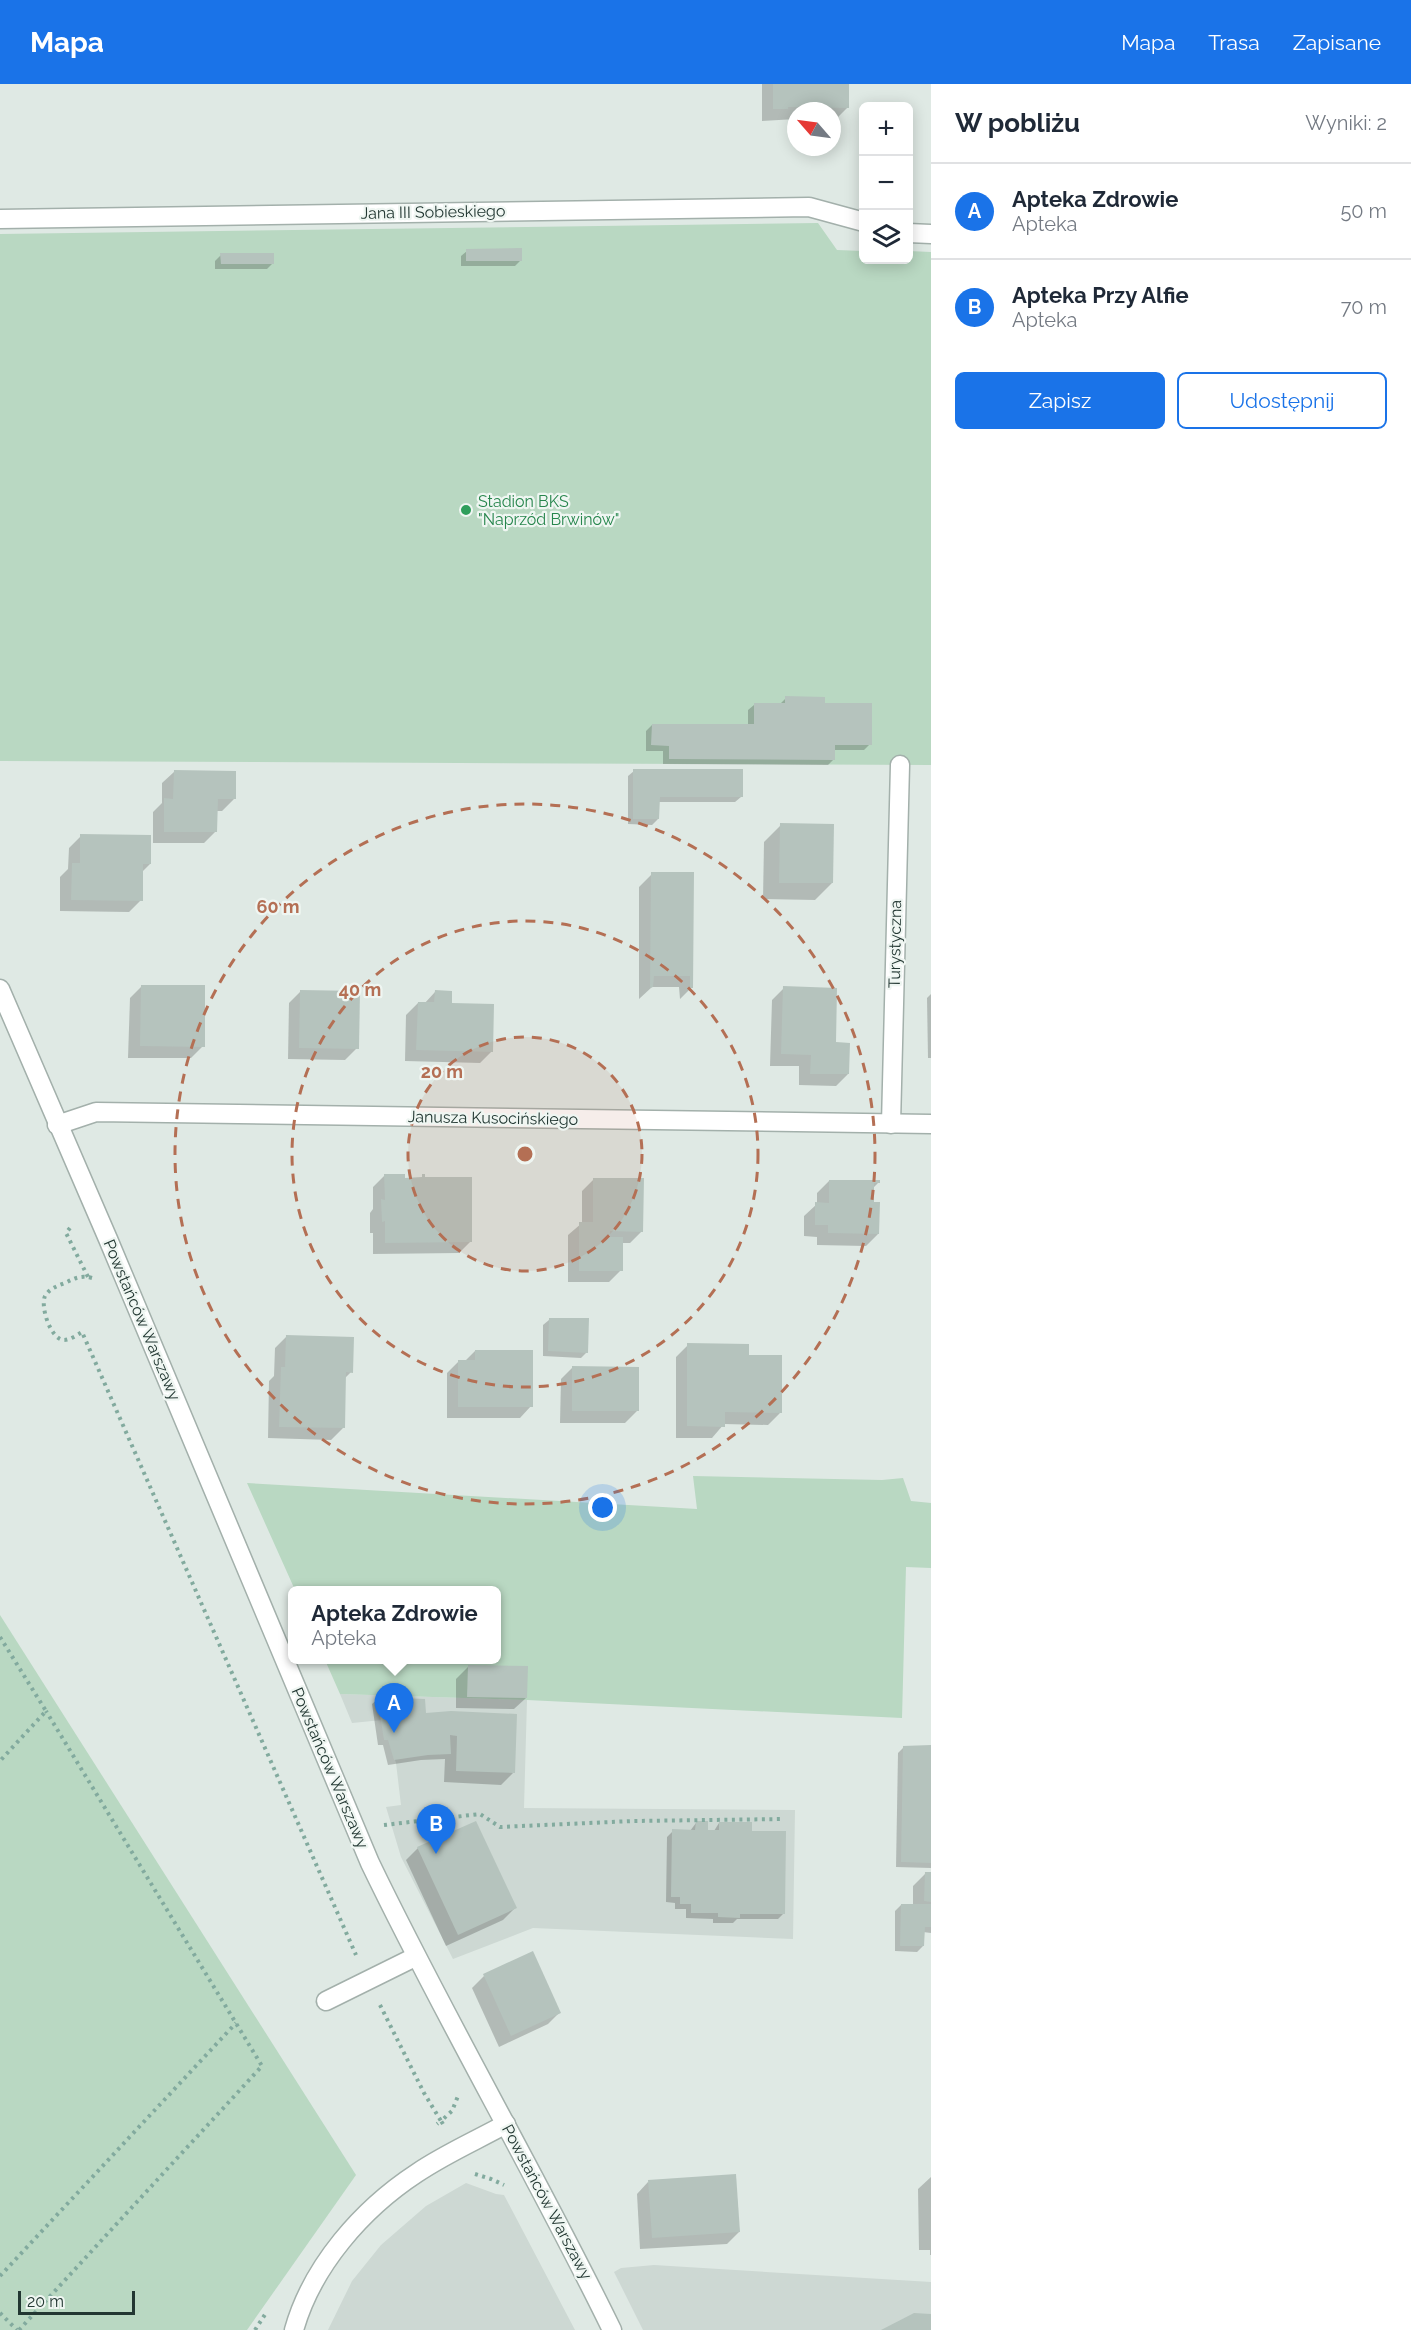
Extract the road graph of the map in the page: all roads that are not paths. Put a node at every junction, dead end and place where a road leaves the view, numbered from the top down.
1 (0, 219) edge
2 (859, 221) edge
3 (913, 233) edge
4 (931, 234) edge
5 (900, 765) dead end
6 (0, 989) edge
7 (891, 1124) junction
8 (931, 1124) edge
9 (57, 1125) junction
10 (415, 1957) junction
11 (326, 2001) dead end
12 (506, 2124) junction
13 (294, 2330) edge
14 (612, 2330) edge

1 - 2 street, Jana III Sobieskiego
3 - 4 street
5 - 7 street, Turystyczna
6 - 9 street, Powstańców Warszawy
7 - 8 street, Janusza Kusocińskiego
7 - 9 street, Janusza Kusocińskiego
9 - 10 street, Powstańców Warszawy
10 - 11 street
10 - 12 street, Powstańców Warszawy
12 - 13 street
12 - 14 street, Powstańców Warszawy

